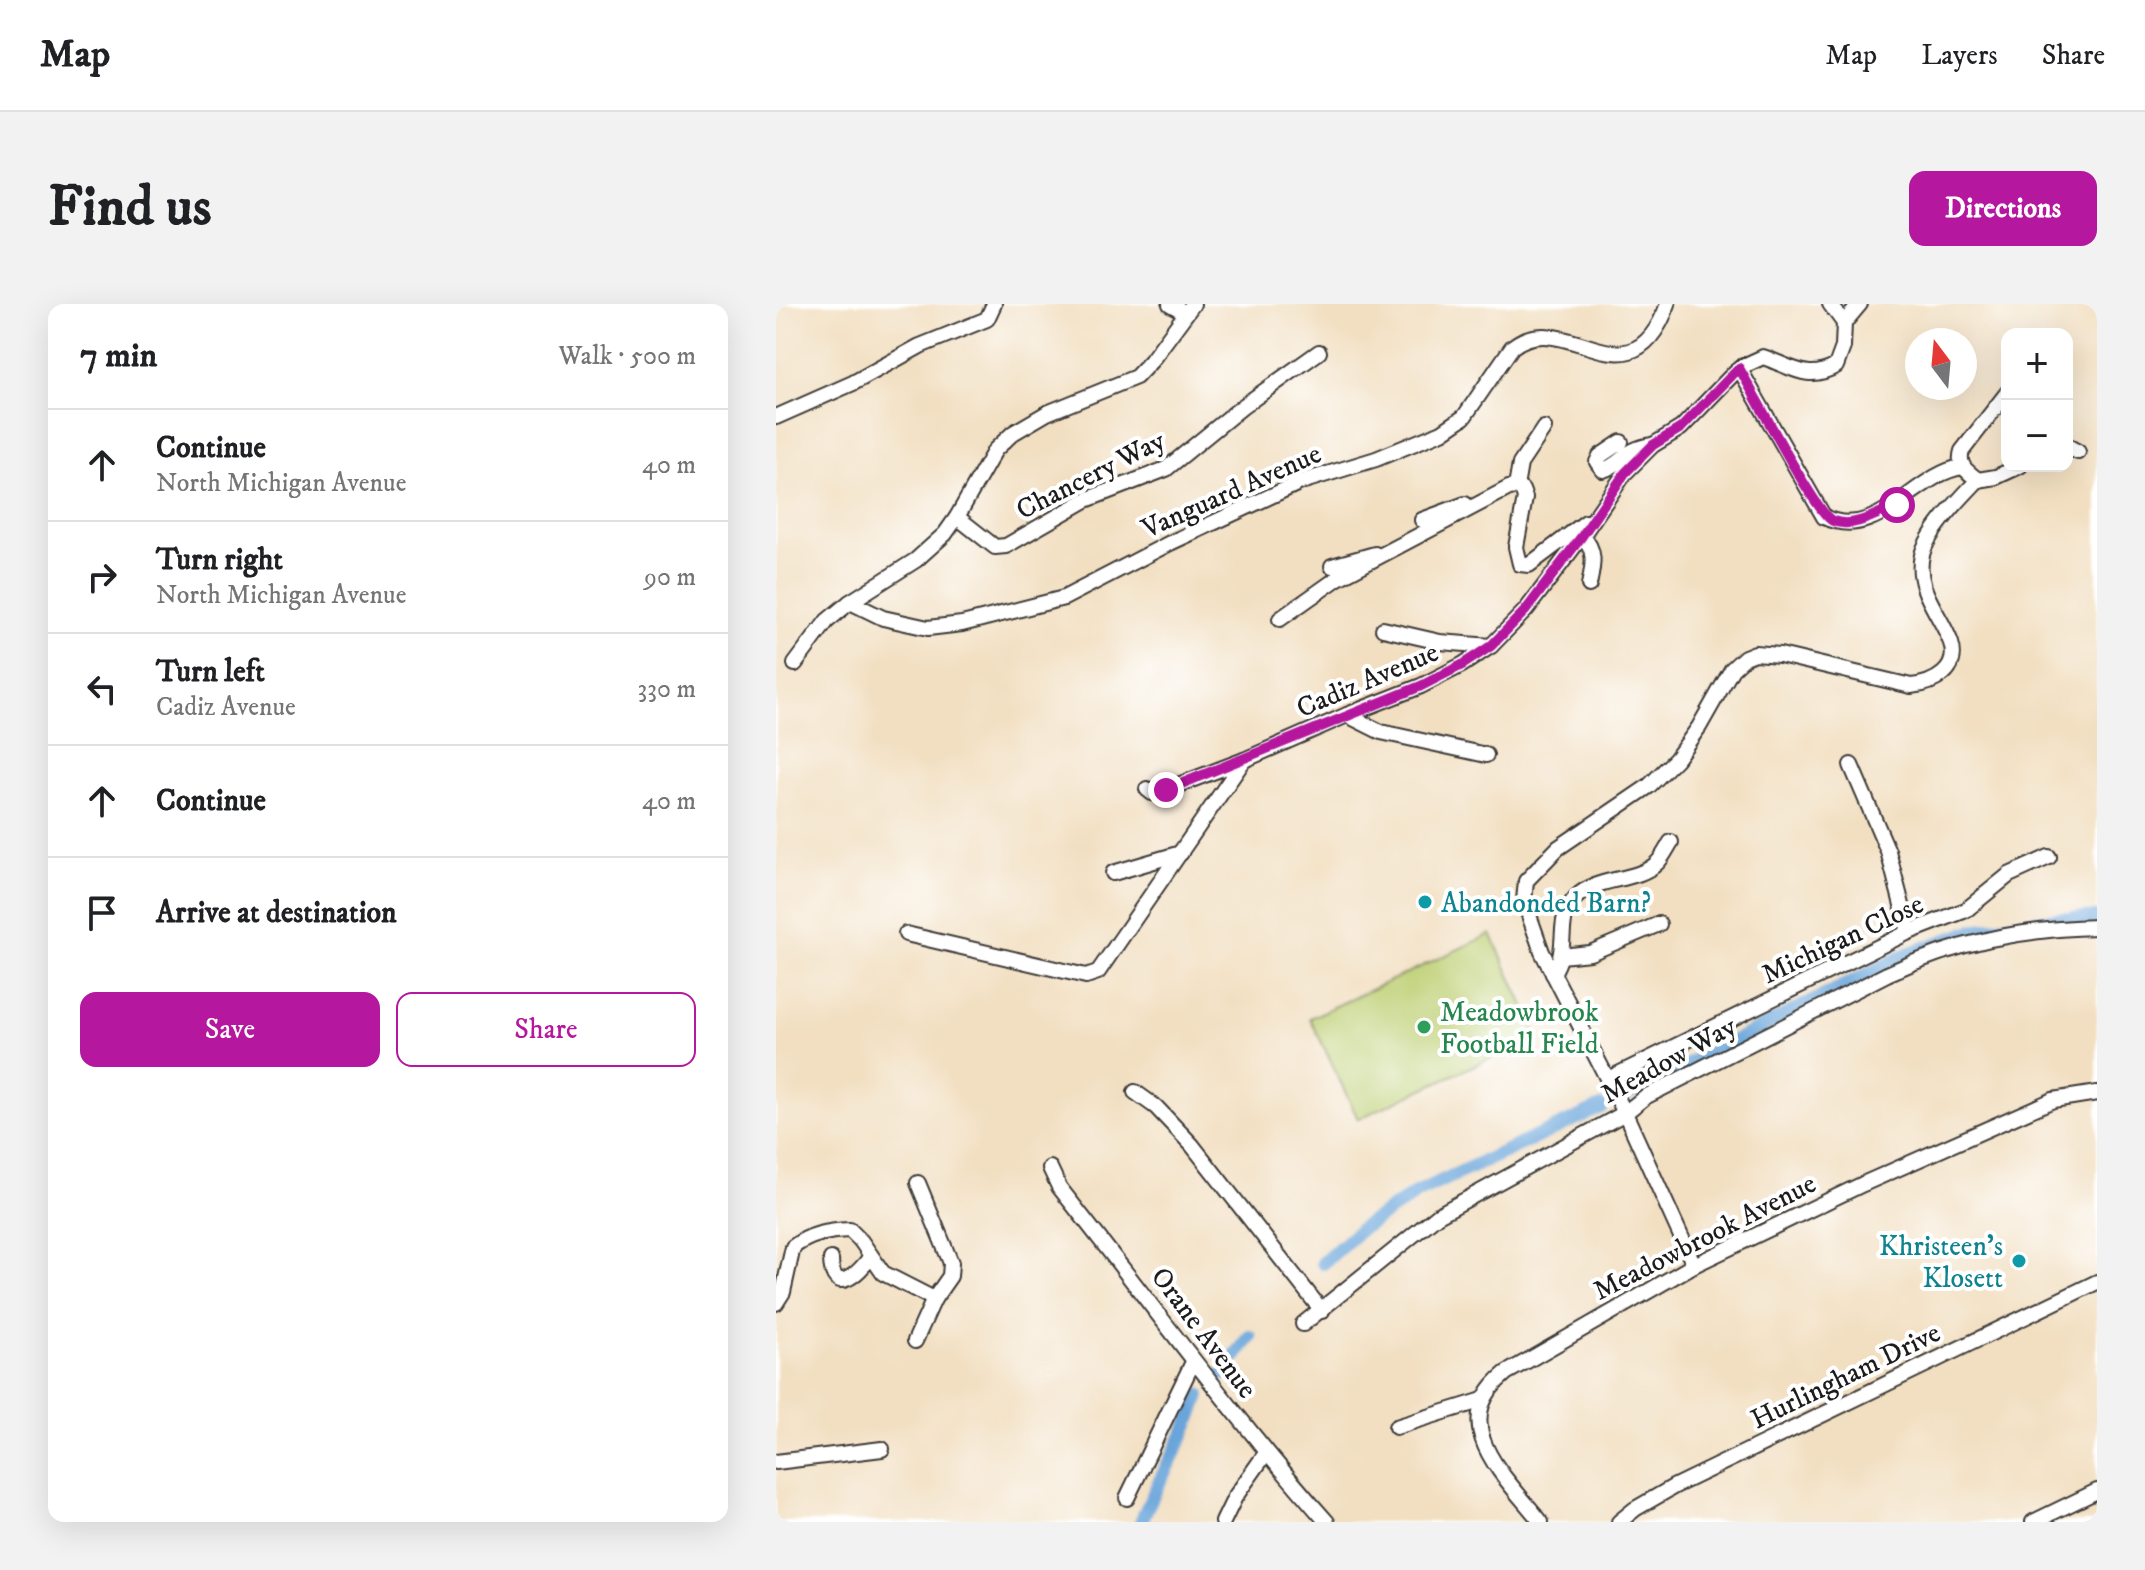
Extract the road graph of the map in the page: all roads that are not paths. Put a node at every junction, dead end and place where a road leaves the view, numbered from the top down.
1 (994, 304) edge
2 (1170, 304) edge
3 (1668, 304) edge
4 (1830, 304) edge
5 (1860, 304) edge
6 (1190, 308) edge
7 (1844, 323) junction
8 (1319, 352) dead end
9 (1739, 368) junction
10 (2002, 400) edge
11 (776, 417) edge
12 (1544, 428) dead end
13 (1621, 442) dead end
14 (1653, 445) junction
15 (1962, 467) junction
16 (2007, 472) edge
17 (1978, 480) junction
18 (1516, 487) junction
19 (1481, 502) junction
20 (1595, 514) junction
21 (957, 517) junction
22 (1422, 520) dead end
23 (1582, 536) junction
24 (1388, 554) junction
25 (1332, 566) dead end
26 (1589, 585) dead end
27 (850, 602) junction
28 (1280, 619) dead end
29 (1383, 629) dead end
30 (1491, 646) junction
31 (795, 664) dead end
32 (1347, 715) junction
33 (1486, 755) dead end
34 (1244, 760) junction
35 (1851, 765) dead end
36 (1147, 789) dead end
37 (1671, 842) dead end
38 (1181, 853) junction
39 (2049, 857) dead end
40 (1113, 873) dead end
41 (1659, 924) dead end
42 (2097, 927) edge
43 (1909, 932) junction
44 (906, 934) dead end
45 (1561, 956) junction
46 (1553, 974) junction
47 (1608, 1079) junction
48 (1135, 1092) dead end
49 (2097, 1093) edge
50 (1625, 1113) junction
51 (1050, 1168) dead end
52 (918, 1183) dead end
53 (871, 1256) junction
54 (831, 1259) dead end
55 (1694, 1265) junction
56 (2097, 1282) edge
57 (934, 1299) junction
58 (776, 1303) edge
59 (1322, 1311) junction
60 (1303, 1324) dead end
61 (915, 1341) dead end
62 (1193, 1362) junction
63 (1483, 1400) junction
64 (1396, 1427) dead end
65 (882, 1449) dead end
66 (1266, 1453) junction
67 (776, 1462) edge
68 (2097, 1491) edge
69 (1127, 1498) dead end
70 (1223, 1522) edge
71 (1327, 1522) edge
72 (1541, 1522) edge
73 (1619, 1522) edge
74 (2033, 1522) edge

1 - 11 street
2 - 6 street
3 - 27 street, Vanguard Avenue
4 - 7 street
5 - 7 street
6 - 21 street
7 - 9 street
8 - 21 street, Chancery Way
9 - 14 street, Cadiz Avenue
9 - 15 street
10 - 15 street
12 - 18 street
13 - 14 street
14 - 20 street, Cadiz Avenue
15 - 17 street
16 - 17 street
17 - 46 street
18 - 19 street
18 - 20 street
19 - 22 street
19 - 24 street
20 - 23 street, Cadiz Avenue
21 - 27 street
23 - 26 street
23 - 30 street, Cadiz Avenue
24 - 25 street
24 - 28 street
27 - 31 street
29 - 30 street
30 - 32 street, Cadiz Avenue
32 - 33 street
32 - 34 street, Cadiz Avenue
34 - 36 street, Cadiz Avenue
34 - 38 street
35 - 43 street
37 - 45 street
38 - 40 street
38 - 44 street
39 - 43 street, Michigan Close
41 - 45 street
42 - 50 street, Meadow Way
43 - 47 street, Michigan Close
45 - 46 street
46 - 47 street
47 - 50 street
48 - 59 street
49 - 55 street, Meadowbrook Avenue
50 - 55 street
50 - 59 street, Meadow Way
51 - 62 street, Orane Avenue
52 - 57 street
53 - 54 street
53 - 57 street
53 - 58 street
55 - 63 street, Meadowbrook Avenue
56 - 73 street, Hurlingham Drive
57 - 61 street
59 - 60 street, Meadow Way
62 - 66 street, Orane Avenue
62 - 69 street
63 - 64 street
63 - 72 street
65 - 67 street
66 - 70 street
66 - 71 street, Orane Avenue
68 - 74 street

